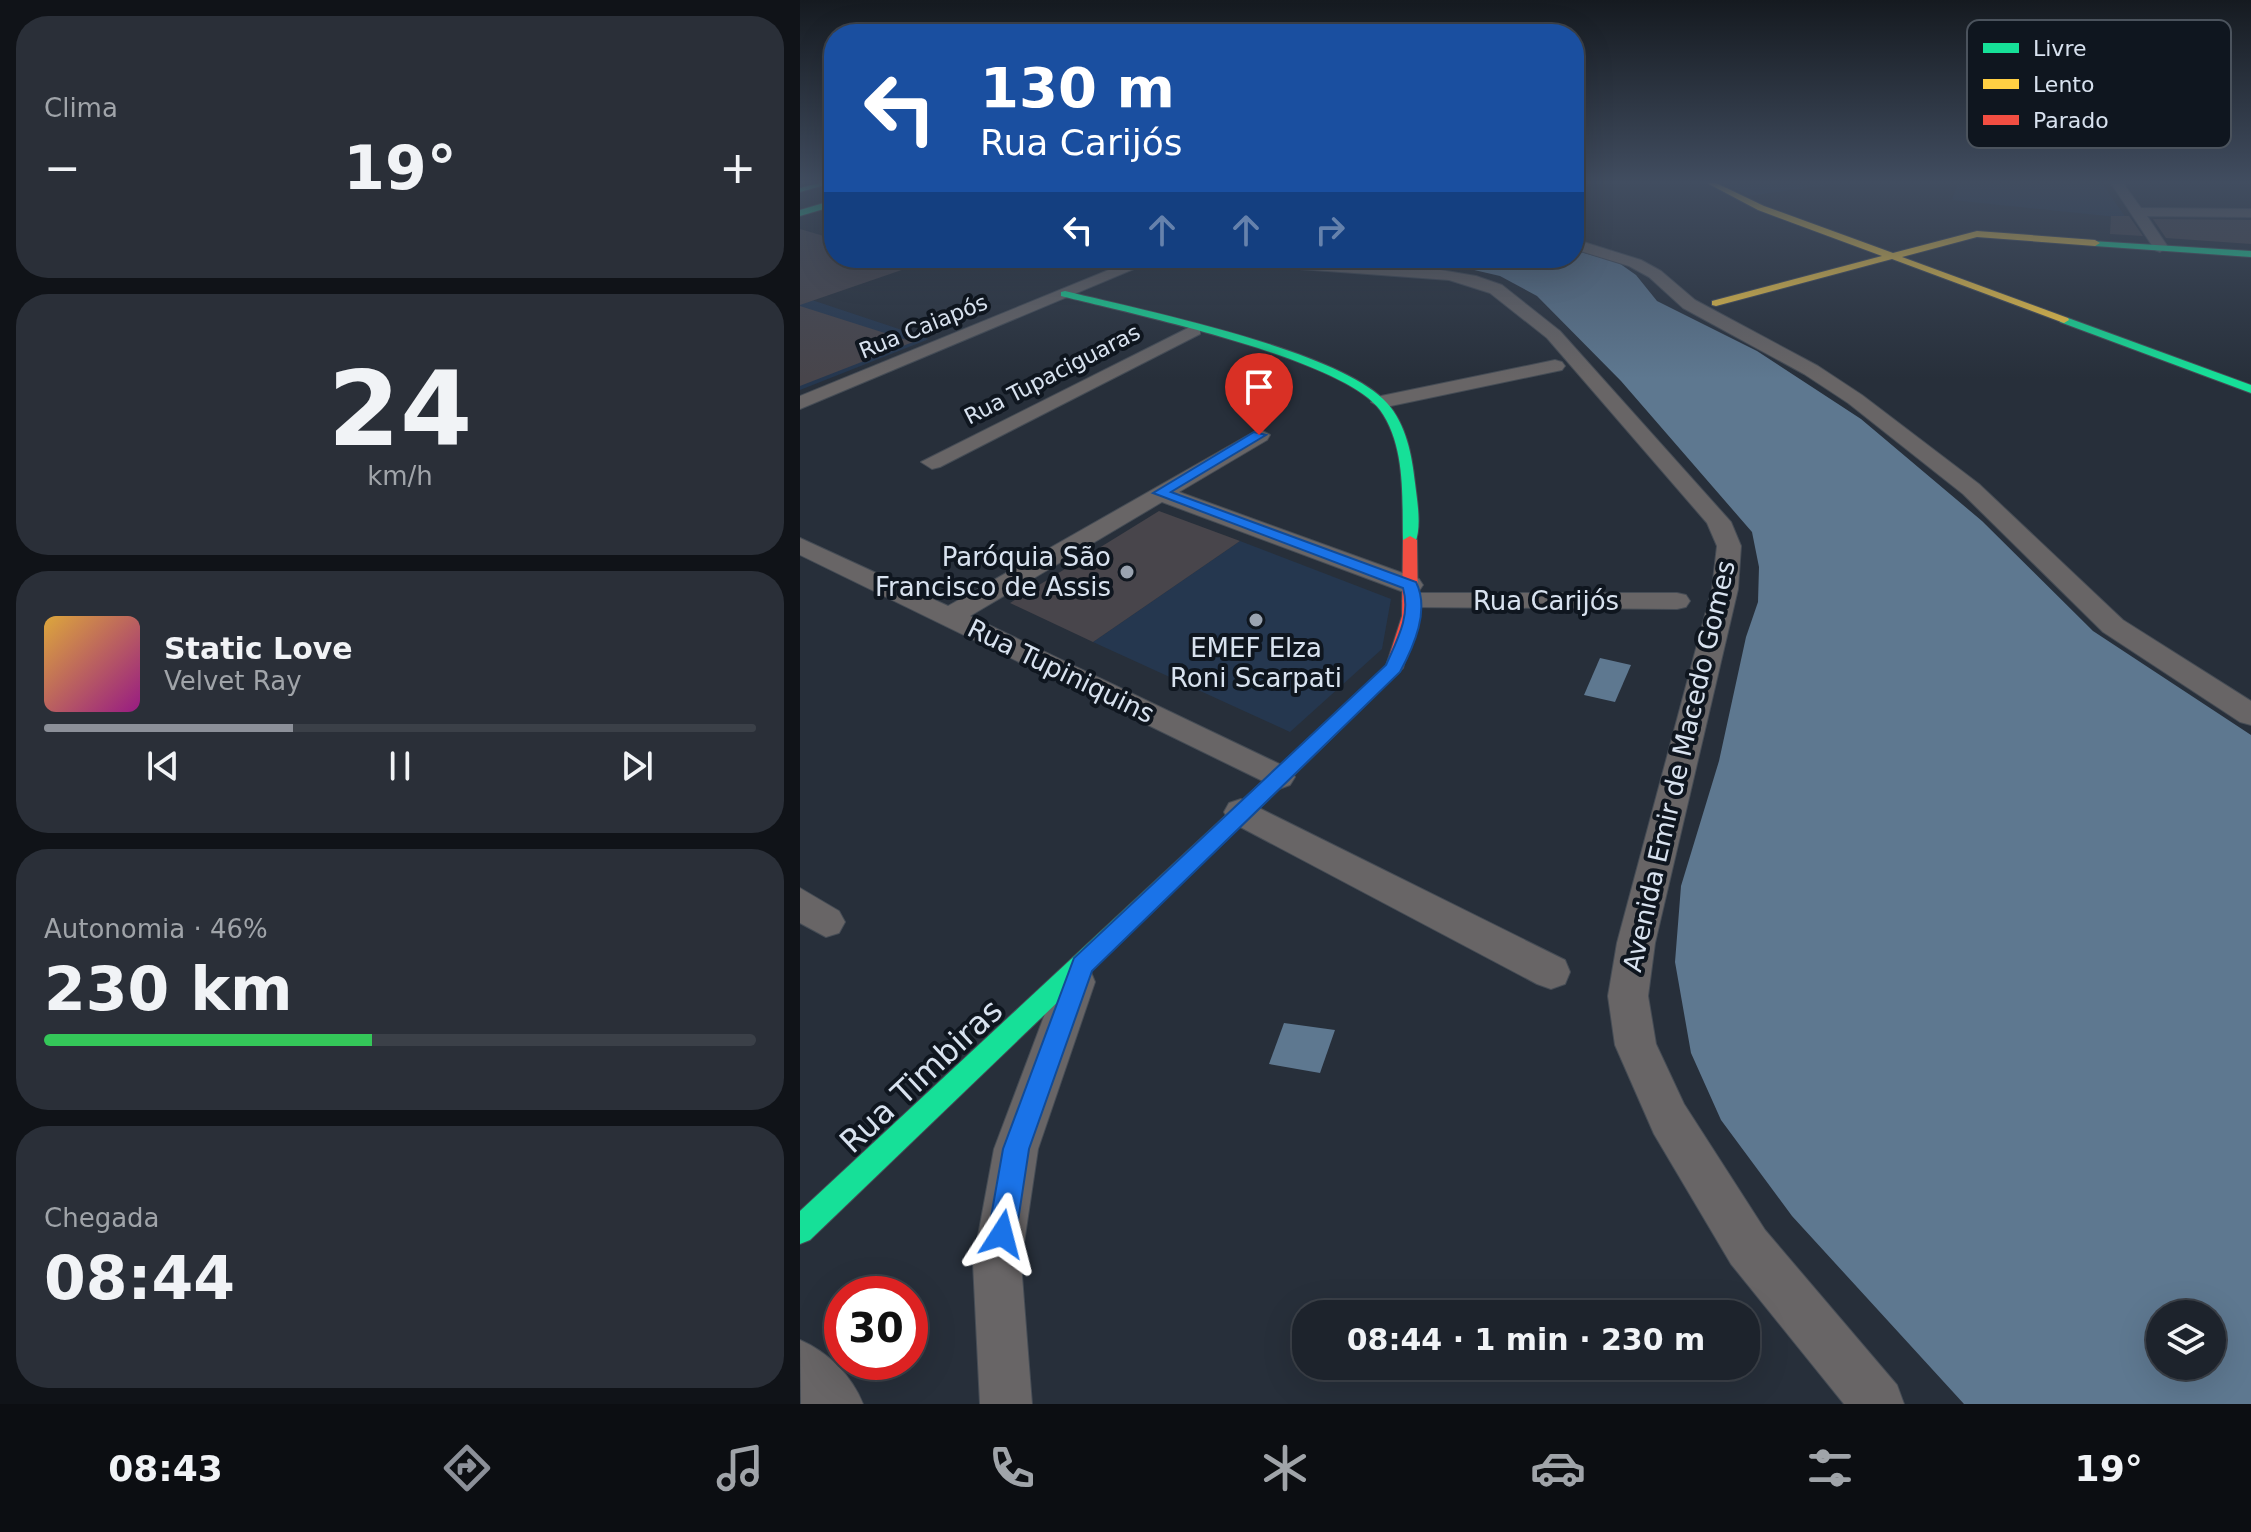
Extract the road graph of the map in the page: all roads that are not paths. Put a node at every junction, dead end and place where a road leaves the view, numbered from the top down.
1 (1589, 249) edge
2 (1871, 249) edge
3 (1919, 249) edge
4 (2180, 249) edge
5 (2251, 254) edge
6 (1889, 255) junction
7 (1128, 268) edge
8 (1322, 268) edge
9 (1065, 294) junction
10 (1716, 303) dead end
11 (1194, 330) junction
12 (1555, 366) dead end
13 (2251, 389) edge
14 (1381, 402) junction
15 (800, 403) edge
16 (1259, 435) dead end
17 (932, 462) dead end
18 (1160, 493) junction
19 (800, 545) edge
20 (1412, 593) junction
21 (1677, 601) dead end
22 (949, 617) junction
23 (2251, 715) edge
24 (1279, 777) junction
25 (1241, 812) junction
26 (1083, 965) junction
27 (1551, 972) dead end
28 (800, 1230) edge
29 (800, 1366) edge
30 (837, 1404) edge
31 (1006, 1404) edge
32 (1878, 1404) edge

1 - 23 street
2 - 6 main road
3 - 6 main road
4 - 5 main road
6 - 10 main road
6 - 13 main road
7 - 9 street, Rua Caiapós
8 - 32 street, Avenida Emir de Macedo Gomes
9 - 11 main road
9 - 15 street, Rua Caiapós
11 - 14 main road
11 - 17 street, Rua Tupaciguaras
12 - 14 street
14 - 20 main road, Rua Timbiras
16 - 18 street
18 - 20 street, Rua Carijós
18 - 22 street
19 - 22 street, Rua Tupiniquins
20 - 21 street, Rua Carijós
20 - 24 main road, Rua Timbiras
22 - 24 street, Rua Tupiniquins
24 - 25 main road, Rua Timbiras
25 - 26 main road, Rua Timbiras
25 - 27 street
26 - 28 main road, Rua Timbiras
26 - 31 street
29 - 30 street

